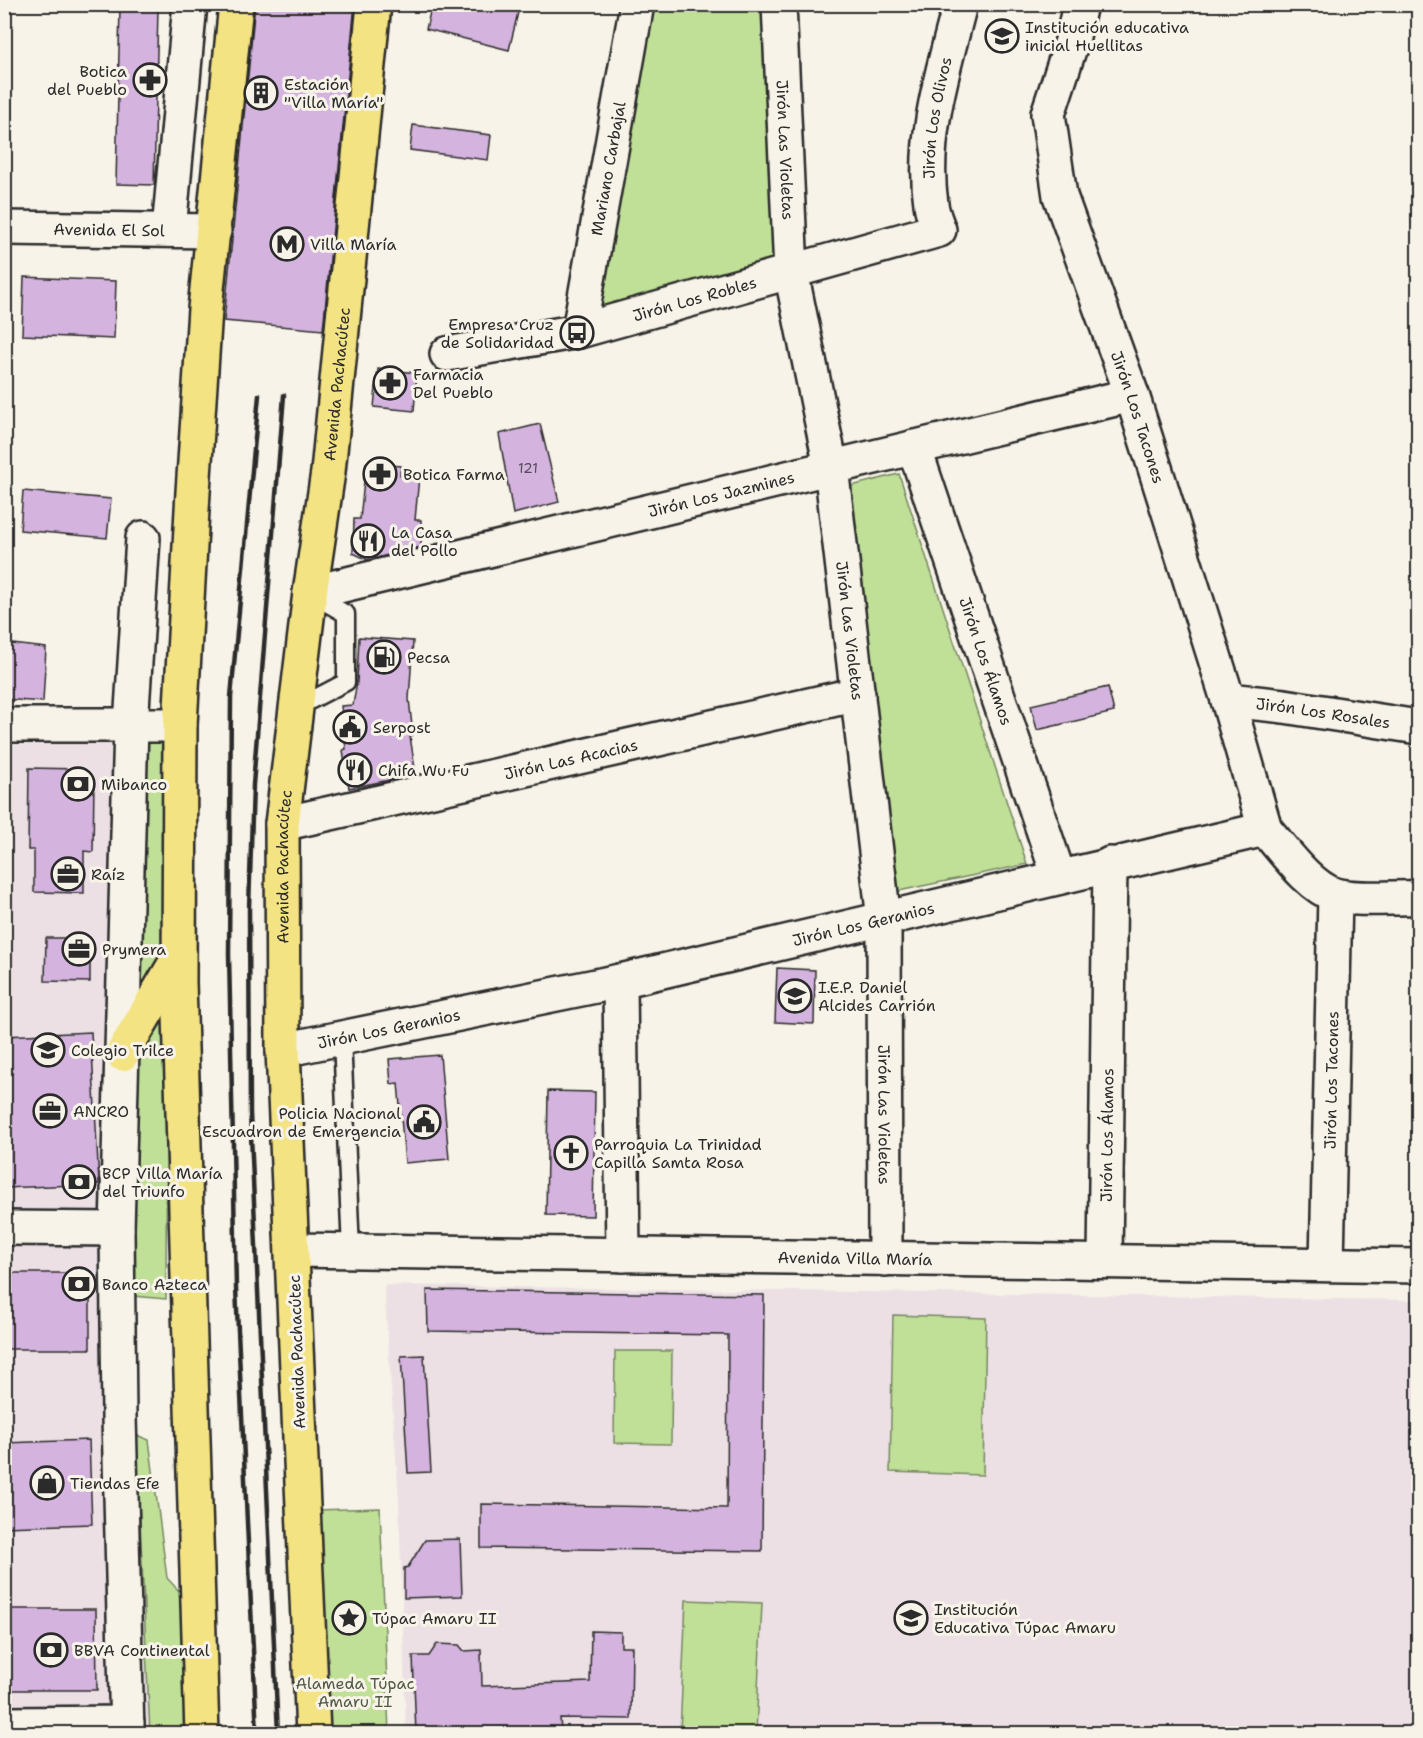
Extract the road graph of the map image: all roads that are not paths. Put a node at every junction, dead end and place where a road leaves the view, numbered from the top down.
1 (190, 4) edge
2 (236, 4) edge
3 (374, 4) edge
4 (637, 4) edge
5 (779, 4) edge
6 (960, 4) edge
7 (1080, 4) edge
8 (4, 228) edge
9 (169, 230) junction
10 (939, 230) joint
11 (214, 231) junction
12 (791, 272) junction
13 (579, 332) junction
14 (447, 354) dead end
15 (1132, 395) junction
16 (914, 447) junction
17 (831, 467) junction
18 (143, 538) dead end
19 (310, 593) junction
20 (858, 694) junction
21 (1228, 700) junction
22 (296, 708) junction
23 (4, 725) edge
24 (132, 725) junction
25 (180, 725) junction
26 (1419, 727) edge
27 (282, 824) junction
28 (1265, 829) junction
29 (1110, 864) junction
30 (1059, 877) junction
31 (1335, 895) junction
32 (1419, 898) edge
33 (884, 920) junction
34 (179, 957) junction
35 (620, 981) junction
36 (342, 1038) junction
37 (283, 1050) junction
38 (122, 1054) junction
39 (4, 1228) edge
40 (117, 1229) junction
41 (293, 1250) junction
42 (351, 1251) junction
43 (623, 1255) junction
44 (885, 1259) junction
45 (1105, 1261) junction
46 (1327, 1264) junction
47 (1419, 1266) edge
48 (4, 1724) edge
49 (127, 1728) edge
50 (202, 1734) edge
51 (313, 1734) edge

1 - 9 street
2 - 11 main road
3 - 19 main road, Avenida Pachacútec
4 - 13 street, Mariano Carbajal
5 - 12 street, Jirón Las Violetas
6 - 10 street, Jirón Los Olivos
7 - 15 street, Jirón Los Tacones
8 - 9 street, Avenida El Sol
9 - 11 street, Avenida El Sol
10 - 12 street, Jirón Los Robles
11 - 25 main road
12 - 13 street, Jirón Los Robles
12 - 17 street, Jirón Las Violetas
13 - 14 street, Jirón Los Robles
15 - 16 street, Jirón Los Jazmines
15 - 21 street, Jirón Los Tacones
16 - 17 street, Jirón Los Jazmines
16 - 30 street, Jirón Los Álamos
17 - 19 street, Jirón Los Jazmines
17 - 20 street, Jirón Las Violetas
18 - 24 street
19 - 22 main road, Avenida Pachacútec
19 - 22 lane
20 - 27 street, Jirón Las Acacias
20 - 33 street, Jirón Las Violetas
21 - 26 street, Jirón Los Rosales
21 - 28 street, Jirón Los Tacones
22 - 27 main road, Avenida Pachacútec
23 - 24 street
24 - 25 street
24 - 38 street
25 - 34 main road
27 - 37 main road, Avenida Pachacútec
28 - 29 street, Jirón Los Geranios
28 - 31 street
29 - 30 street, Jirón Los Geranios
29 - 45 street, Jirón Los Álamos
30 - 33 street, Jirón Los Geranios
31 - 32 street
31 - 46 street, Jirón Los Tacones
33 - 35 street, Jirón Los Geranios
33 - 44 street, Jirón Las Violetas
34 - 38 main road
34 - 50 main road
35 - 36 street, Jirón Los Geranios
35 - 43 street
36 - 37 street, Jirón Los Geranios
36 - 42 lane
37 - 41 main road, Avenida Pachacútec
38 - 40 street
39 - 40 street
40 - 49 street
41 - 42 street, Avenida Villa María
41 - 51 main road, Avenida Pachacútec
42 - 43 street, Avenida Villa María
43 - 44 street, Avenida Villa María
44 - 45 street, Avenida Villa María
45 - 46 street, Avenida Villa María
46 - 47 street, Avenida Villa María
48 - 49 street

